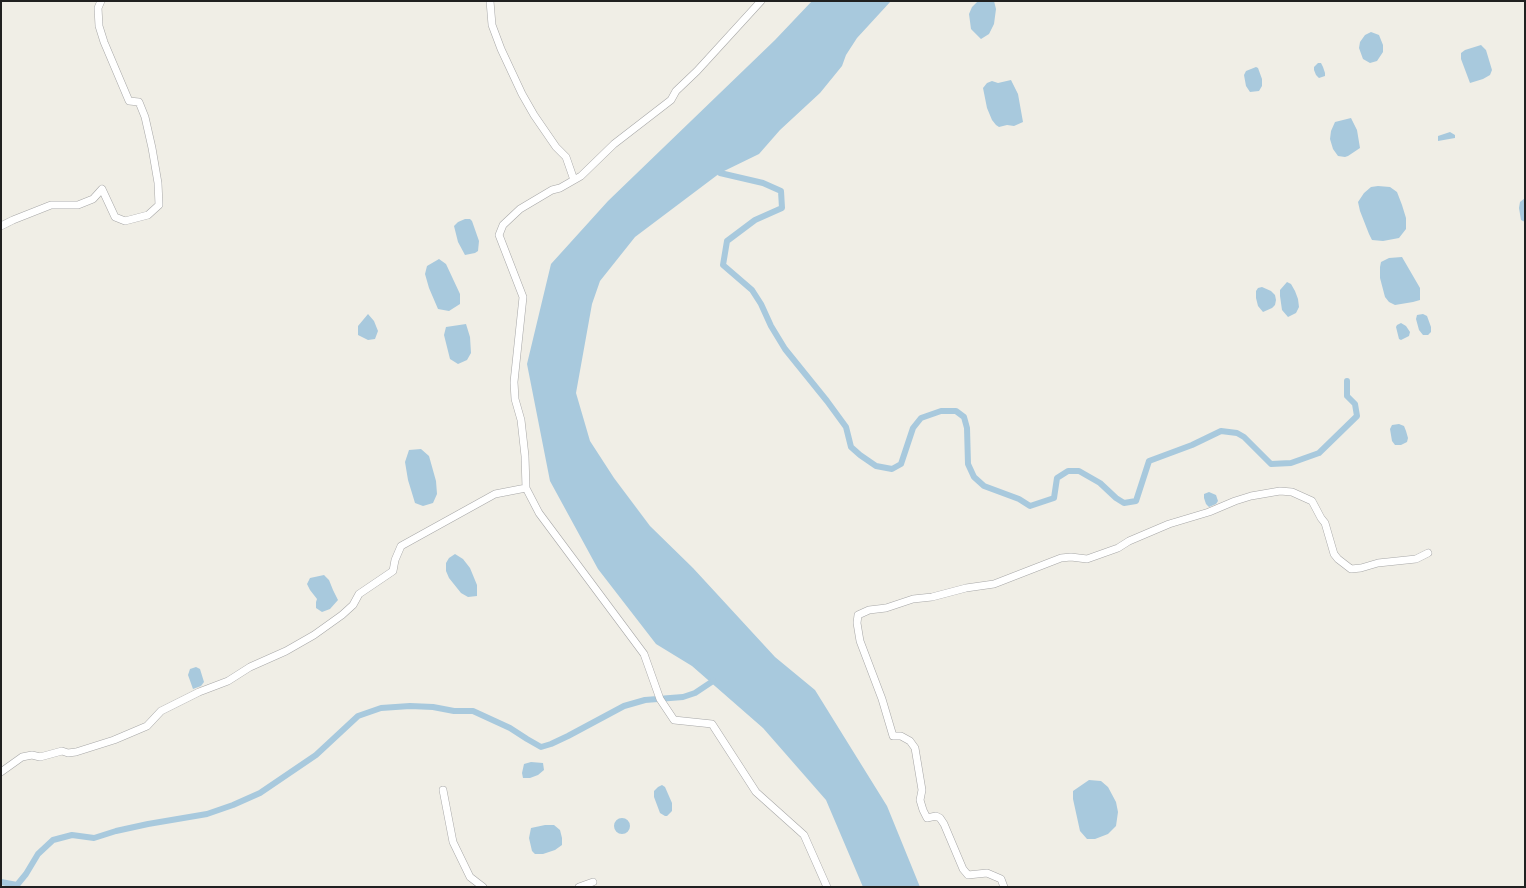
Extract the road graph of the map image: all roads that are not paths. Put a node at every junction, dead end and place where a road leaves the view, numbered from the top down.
1 (101, 1) edge
2 (490, 1) edge
3 (761, 1) edge
4 (574, 180) junction
5 (1, 226) edge
6 (526, 488) junction
7 (1428, 553) dead end
8 (1, 772) edge
9 (443, 790) dead end
10 (593, 882) dead end
11 (483, 887) edge
12 (579, 887) edge
13 (828, 887) edge
14 (1004, 887) edge

1 - 5 street
2 - 4 street
3 - 4 street
4 - 6 street
6 - 8 street
6 - 13 street
7 - 14 street
9 - 11 street
10 - 12 street

